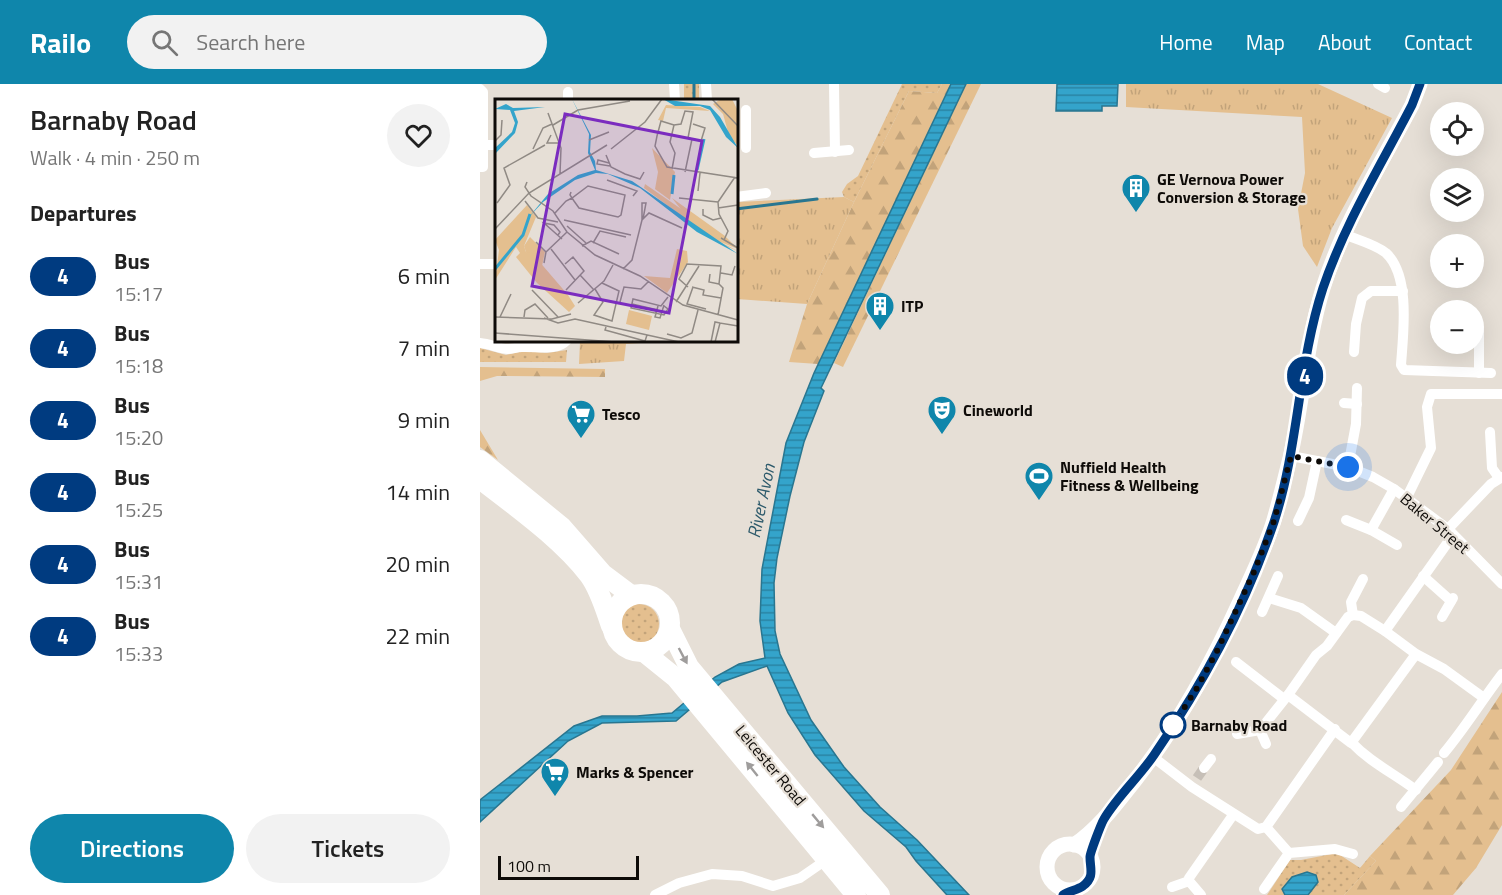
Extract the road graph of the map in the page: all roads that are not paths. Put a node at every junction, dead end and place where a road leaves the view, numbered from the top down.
1 (674, 84) edge
2 (706, 84) edge
3 (834, 84) edge
4 (1420, 84) edge
5 (480, 89) edge
6 (675, 99) edge
7 (707, 99) edge
8 (746, 110) dead end
9 (741, 128) edge
10 (483, 145) junction
11 (495, 145) edge
12 (746, 148) dead end
13 (849, 150) dead end
14 (835, 152) junction
15 (814, 153) dead end
16 (482, 167) edge
17 (766, 193) dead end
18 (738, 197) edge
19 (1344, 234) junction
20 (1403, 291) junction
21 (565, 342) edge
22 (480, 344) edge
23 (1354, 352) dead end
24 (1482, 354) edge
25 (1357, 388) dead end
26 (1502, 394) edge
27 (1344, 403) dead end
28 (1356, 404) junction
29 (1490, 432) dead end
30 (1291, 456) junction
31 (480, 460) edge
32 (1317, 461) junction
33 (1348, 467) junction
34 (1500, 478) edge
35 (480, 479) edge
36 (1394, 489) junction
37 (1407, 497) junction
38 (1346, 519) dead end
39 (1298, 521) dead end
40 (1371, 530) junction
41 (1450, 532) junction
42 (1397, 545) dead end
43 (1278, 576) dead end
44 (1423, 576) junction
45 (1363, 579) dead end
46 (1502, 584) edge
47 (631, 595) junction
48 (1269, 598) junction
49 (1262, 612) dead end
50 (1353, 615) junction
51 (1442, 617) dead end
52 (611, 626) junction
53 (670, 629) junction
54 (1385, 631) junction
55 (1336, 633) junction
56 (645, 652) junction
57 (1416, 654) junction
58 (1236, 662) dead end
59 (1502, 674) edge
60 (701, 694) junction
61 (1286, 697) junction
62 (1484, 698) junction
63 (1335, 729) junction
64 (1260, 730) junction
65 (1237, 734) dead end
66 (1351, 742) junction
67 (1266, 744) dead end
68 (1153, 757) junction
69 (1416, 789) junction
70 (1401, 807) dead end
71 (1233, 815) junction
72 (1104, 820) junction
73 (1266, 827) junction
74 (1074, 845) junction
75 (1288, 853) junction
76 (1353, 854) dead end
77 (1089, 856) junction
78 (826, 860) junction
79 (1049, 878) junction
80 (1189, 881) junction
81 (1173, 886) dead end
82 (1264, 889) dead end
83 (1067, 893) edge
84 (655, 895) edge
85 (856, 895) edge
86 (880, 895) edge
87 (1046, 895) edge
88 (1201, 895) edge

1 - 6 street
2 - 7 street
3 - 14 street
4 - 19 street
5 - 10 street
8 - 9 street
9 - 12 street
10 - 11 street
10 - 16 street
13 - 14 street
14 - 15 street
17 - 18 street
19 - 20 street
19 - 30 street
20 - 23 street
20 - 24 street
21 - 22 street
25 - 28 street
26 - 37 street
27 - 28 street
28 - 33 street
29 - 34 street
30 - 32 street, Baker Street
30 - 68 street
31 - 47 highway
32 - 33 street, Baker Street
32 - 39 street
33 - 36 street, Baker Street
34 - 41 street
35 - 52 highway
36 - 37 street, Baker Street
36 - 40 street
37 - 41 street, Baker Street
38 - 40 street
40 - 42 street
41 - 44 street
41 - 46 street, Baker Street
43 - 48 street
44 - 51 street
44 - 54 street
45 - 50 street
47 - 52 highway
47 - 53 highway
48 - 49 street
48 - 55 street
50 - 54 street
50 - 55 street
52 - 56 highway
53 - 56 highway
53 -> 60 highway, Leicester Road
54 - 57 street
55 - 61 street
56 - 60 highway, Leicester Road
57 - 62 street
57 - 66 street
58 - 61 street
59 - 62 street
78 -> 60 highway, Leicester Road
60 -> 86 highway, Leicester Road
61 - 63 street
61 - 64 street
62 - 69 street
63 - 66 street
63 - 73 street
64 - 65 street
64 - 67 street
66 - 69 street
68 - 71 street
68 - 72 street
69 - 70 street
71 - 73 street
71 - 80 street
72 - 74 street
72 - 77 street
73 - 75 street
74 - 77 street
74 - 79 street
75 - 76 street
75 - 82 street
77 - 83 street
78 - 84 street
78 - 85 highway, Leicester Road
79 - 83 street
79 - 87 street
80 - 81 street
80 - 88 street

